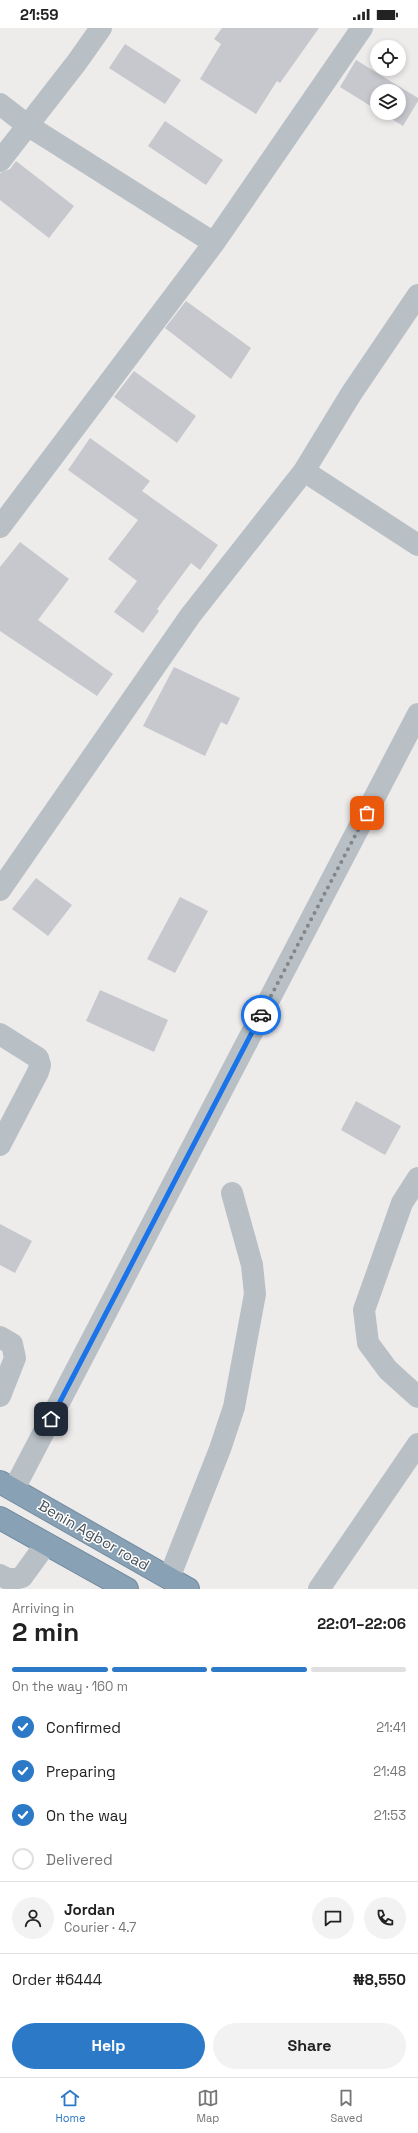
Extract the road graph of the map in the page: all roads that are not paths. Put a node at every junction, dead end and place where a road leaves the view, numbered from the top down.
1 (101, 28) edge
2 (362, 28) edge
3 (0, 104) edge
4 (27, 125) junction
5 (0, 161) edge
6 (214, 243) junction
7 (418, 295) edge
8 (304, 471) junction
9 (0, 527) edge
10 (418, 545) edge
11 (418, 714) edge
12 (0, 890) edge
13 (0, 1034) edge
14 (0, 1144) edge
15 (418, 1178) edge
16 (232, 1193) dead end
17 (0, 1337) edge
18 (0, 1396) edge
19 (418, 1397) edge
20 (418, 1444) edge
21 (7, 1485) edge
22 (0, 1518) edge
23 (46, 1544) junction
24 (0, 1575) edge
25 (169, 1578) junction
26 (127, 1589) edge
27 (188, 1589) edge
28 (319, 1589) edge

1 - 4 street
2 - 6 street
3 - 4 street
4 - 5 street
4 - 6 street
6 - 9 street
7 - 8 street
8 - 10 street
8 - 12 street
11 - 21 street
13 - 14 street
15 - 19 street
16 - 25 street
17 - 18 street
20 - 28 street
21 - 25 highway, Benin Agbor road
22 - 23 highway, Benin Agbor road
23 - 24 street
23 - 26 highway, Benin Agbor road
25 - 27 highway, Benin Agbor road

